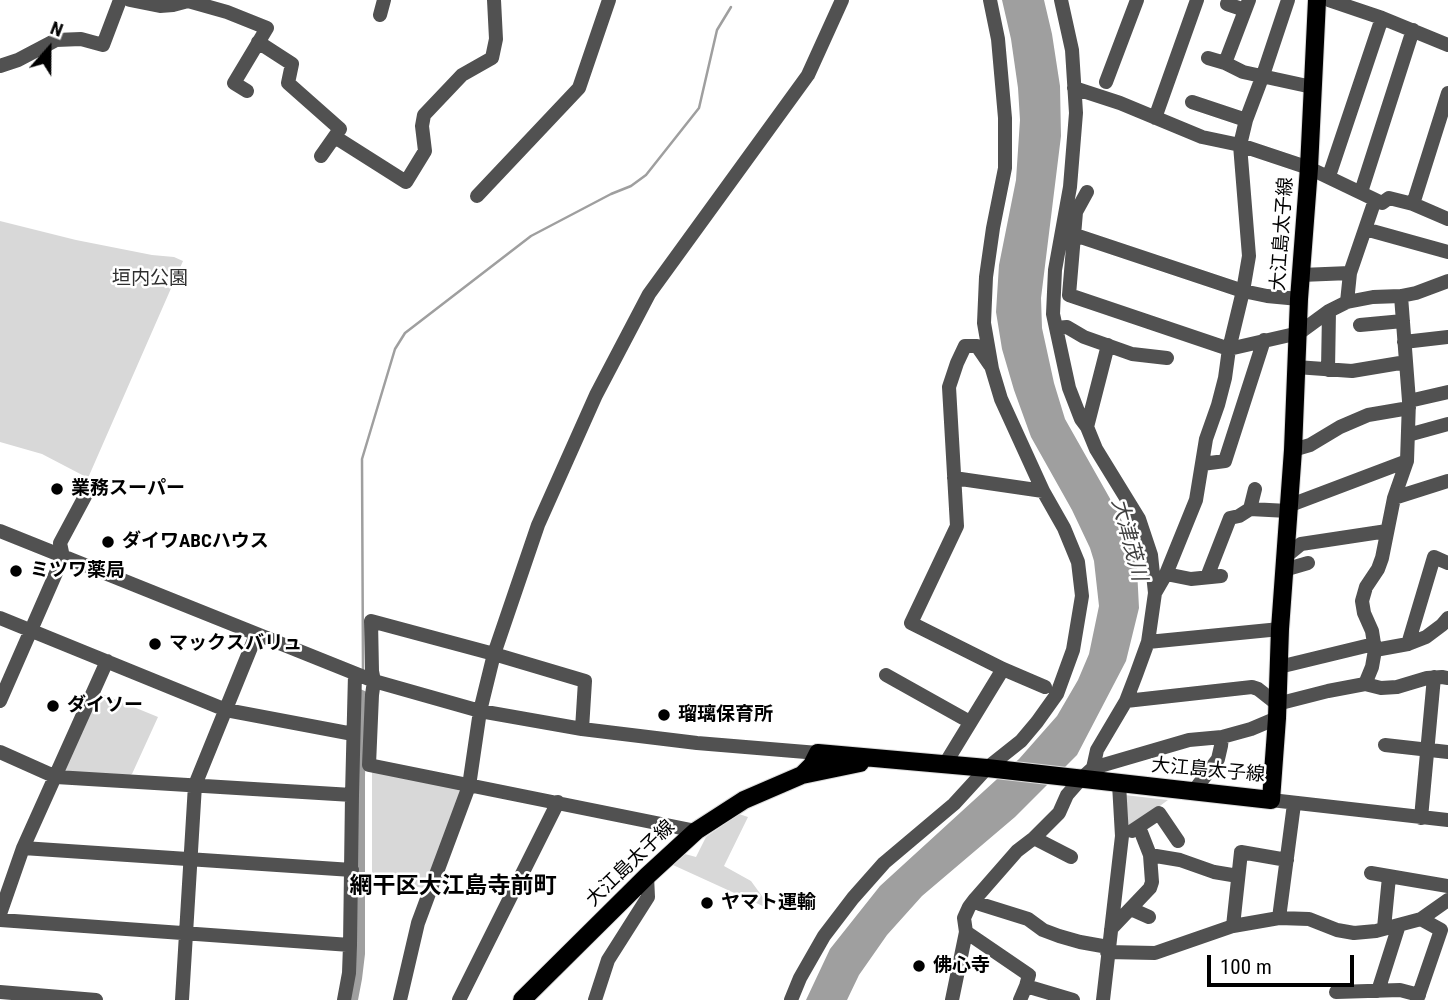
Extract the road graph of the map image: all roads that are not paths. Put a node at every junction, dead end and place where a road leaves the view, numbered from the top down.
1 (120, 0) edge
2 (130, 0) edge
3 (494, 0) edge
4 (609, 0) edge
5 (842, 0) edge
6 (990, 0) edge
7 (1061, 0) edge
8 (1138, 0) edge
9 (1197, 0) edge
10 (1288, 0) edge
11 (1317, 0) edge
12 (1329, 0) edge
13 (1227, 4) dead end
14 (1247, 5) edge
15 (1382, 18) junction
16 (1413, 30) junction
17 (258, 43) junction
18 (1448, 45) edge
19 (1208, 58) dead end
20 (1225, 63) junction
21 (0, 66) edge
22 (1263, 75) junction
23 (1113, 76) dead end
24 (1149, 85) dead end
25 (1312, 87) junction
26 (1074, 88) junction
27 (1164, 91) junction
28 (247, 92) dead end
29 (1448, 93) edge
30 (1192, 102) dead end
31 (1155, 118) junction
32 (1247, 120) junction
33 (335, 136) junction
34 (1240, 145) junction
35 (321, 156) dead end
36 (1308, 168) junction
37 (1329, 176) junction
38 (1087, 192) dead end
39 (1361, 192) junction
40 (477, 196) dead end
41 (1375, 200) junction
42 (1413, 204) junction
43 (1447, 217) edge
44 (993, 228) junction
45 (1075, 234) junction
46 (1359, 235) junction
47 (1448, 252) edge
48 (1350, 273) junction
49 (1301, 275) junction
50 (1448, 281) edge
51 (1243, 291) junction
52 (1401, 296) junction
53 (1299, 299) junction
54 (1347, 302) junction
55 (1329, 311) junction
56 (1403, 321) junction
57 (1360, 325) dead end
58 (1055, 328) junction
59 (1299, 333) junction
60 (1448, 337) edge
61 (1264, 340) junction
62 (1404, 342) junction
63 (1108, 345) junction
64 (977, 346) junction
65 (1229, 349) junction
66 (1167, 358) dead end
67 (1406, 362) junction
68 (1296, 367) junction
69 (992, 369) junction
70 (1328, 370) junction
71 (1448, 392) edge
72 (1409, 405) junction
73 (1448, 424) edge
74 (1087, 427) junction
75 (1408, 435) junction
76 (1293, 450) junction
77 (1407, 461) junction
78 (1202, 464) junction
79 (954, 478) junction
80 (1448, 481) edge
81 (90, 486) dead end
82 (1255, 489) dead end
83 (1043, 491) junction
84 (1394, 498) junction
85 (1250, 509) junction
86 (1288, 509) junction
87 (0, 531) edge
88 (1387, 531) junction
89 (63, 557) junction
90 (1308, 563) dead end
91 (1448, 563) edge
92 (1284, 564) junction
93 (1166, 574) junction
94 (1155, 593) junction
95 (0, 618) edge
96 (1446, 623) edge
97 (1280, 629) junction
98 (31, 631) junction
99 (256, 635) junction
100 (1147, 642) junction
101 (1408, 644) junction
102 (1375, 647) junction
103 (1073, 650) junction
104 (494, 654) junction
105 (107, 661) junction
106 (1279, 667) junction
107 (1003, 669) junction
108 (355, 674) junction
109 (886, 675) dead end
110 (1441, 678) edge
111 (374, 681) junction
112 (1365, 684) junction
113 (1045, 687) junction
114 (0, 701) edge
115 (1126, 701) junction
116 (226, 710) junction
117 (480, 711) junction
118 (1277, 711) junction
119 (970, 722) junction
120 (1037, 722) junction
121 (582, 729) junction
122 (354, 734) junction
123 (1222, 737) junction
124 (1385, 745) dead end
125 (1428, 750) junction
126 (0, 752) edge
127 (1448, 752) edge
128 (818, 753) junction
129 (888, 760) junction
130 (945, 764) junction
131 (991, 768) junction
132 (802, 775) junction
133 (1083, 775) junction
134 (56, 777) junction
135 (1119, 784) junction
136 (195, 785) junction
137 (468, 786) junction
138 (1193, 792) junction
139 (352, 795) junction
140 (1271, 800) junction
141 (558, 802) junction
142 (1294, 804) junction
143 (1421, 818) junction
144 (1448, 820) edge
145 (1139, 827) junction
146 (696, 831) junction
147 (1122, 836) junction
148 (1034, 838) junction
149 (1178, 841) dead end
150 (23, 848) junction
151 (1150, 855) junction
152 (1070, 857) dead end
153 (191, 859) junction
154 (1287, 860) junction
155 (352, 870) junction
156 (1371, 873) dead end
157 (647, 876) junction
158 (1238, 876) junction
159 (1389, 877) junction
160 (1448, 886) edge
161 (975, 899) junction
162 (1448, 900) edge
163 (1131, 909) junction
164 (0, 914) edge
165 (1149, 917) dead end
166 (1279, 918) junction
167 (1421, 919) junction
168 (0, 920) edge
169 (1399, 925) junction
170 (1233, 926) junction
171 (1384, 928) junction
172 (1111, 929) junction
173 (185, 932) junction
174 (966, 932) junction
175 (350, 945) junction
176 (1108, 950) junction
177 (1378, 990) junction
178 (0, 992) edge
179 (1336, 992) dead end
180 (1023, 993) edge
181 (1418, 998) edge
182 (96, 1000) edge
183 (182, 1000) edge
184 (344, 1000) edge
185 (400, 1000) edge
186 (459, 1000) edge
187 (522, 1000) edge
188 (595, 1000) edge
189 (791, 1000) edge
190 (953, 1000) edge
191 (1073, 1000) edge
192 (1103, 1000) edge

1 - 21 street
2 - 17 street
3 - 33 street
4 - 40 street
5 - 104 street
6 - 44 street
7 - 26 street
8 - 23 street
9 - 27 street
10 - 22 street
11 - 25 main road, 大江島太子線
12 - 15 street
13 - 14 street
14 - 20 street
15 - 16 street
15 - 37 street
16 - 18 street
16 - 39 street
17 - 28 street
17 - 33 street
19 - 20 street
20 - 22 street
22 - 25 street
22 - 32 street
24 - 27 street
25 - 36 main road, 大江島太子線
26 - 31 street
26 - 58 street
27 - 31 street
29 - 42 street
30 - 32 street
31 - 34 street
32 - 34 street
33 - 35 street
34 - 36 street
34 - 51 street
36 - 37 street
36 - 49 main road, 大江島太子線
37 - 39 street
38 - 45 street
39 - 41 street
41 - 42 street
41 - 46 street
42 - 43 street
44 - 64 street
44 - 69 street
45 - 51 street
45 - 65 street
46 - 47 street
46 - 48 street
48 - 49 street
48 - 54 street
49 - 53 main road, 大江島太子線
50 - 52 street
51 - 53 street
51 - 65 street
52 - 54 street
52 - 56 street
53 - 59 main road, 大江島太子線
54 - 55 street
55 - 59 street
55 - 70 street
56 - 57 street
56 - 62 street
58 - 63 street
58 - 74 street
59 - 61 street
59 - 68 main road, 大江島太子線
60 - 62 street
61 - 65 street
61 - 78 street
62 - 67 street
63 - 66 street
63 - 74 street
64 - 69 street
64 - 79 street
65 - 78 street
67 - 70 street
67 - 72 street
68 - 70 street
68 - 76 main road, 大江島太子線
69 - 83 street
71 - 72 street
72 - 75 street
72 - 76 street
73 - 75 street
74 - 94 street
75 - 77 street
76 - 86 main road, 大江島太子線
77 - 84 street
77 - 86 street
78 - 93 street
79 - 83 street
79 - 107 street
80 - 84 street
81 - 89 street
82 - 85 street
83 - 103 street
84 - 88 street
85 - 86 street
85 - 93 street
86 - 92 main road, 大江島太子線
87 - 89 street
88 - 92 street
88 - 102 street
89 - 98 street
89 - 99 street
90 - 92 street
91 - 101 street
92 - 97 main road, 大江島太子線
93 - 94 street
94 - 100 street
95 - 98 street
96 - 101 street
97 - 100 street
97 - 106 main road, 大江島太子線
98 - 105 street
98 - 114 street
99 - 108 street
99 - 116 street
100 - 115 street
101 - 102 street
102 - 106 street
102 - 112 street
103 - 113 street
103 - 120 street
104 - 111 street
104 - 117 street
104 - 121 street
105 - 116 street
105 - 134 street
106 - 118 main road, 大江島太子線
107 - 113 street
107 - 119 street
108 - 111 street
108 - 122 street
109 - 119 street
110 - 112 street
110 - 125 street
111 - 117 street
111 - 137 street
112 - 118 street
113 - 120 street
115 - 118 street
115 - 133 street
116 - 122 street
116 - 136 street
117 - 121 street
117 - 137 street
118 - 123 street
118 - 140 main road, 大江島太子線
119 - 130 street
120 - 131 street
121 - 128 street
122 - 139 street
123 - 133 street
123 - 138 street
124 - 125 street
125 - 127 street
125 - 143 street
126 - 134 street
128 - 129 main road, 大江島太子線
128 - 132 main road
129 - 130 main road, 大江島太子線
129 - 132 main road, 大江島太子線
130 - 131 main road, 大江島太子線
131 - 133 main road, 大江島太子線
131 - 189 street
132 - 146 main road, 大江島太子線
133 - 135 main road, 大江島太子線
133 - 148 street
134 - 136 street
134 - 150 street
135 - 138 main road, 大江島太子線
135 - 147 street
136 - 139 street
136 - 153 street
137 - 141 street
137 - 185 street
138 - 140 main road, 大江島太子線
139 - 155 street
140 - 142 street
141 - 146 street
141 - 186 street
142 - 143 street
142 - 154 street
143 - 144 street
145 - 147 street
145 - 149 street
145 - 151 street
146 - 157 main road, 大江島太子線
147 - 172 street
148 - 152 street
148 - 161 street
150 - 153 street
150 - 164 street
151 - 158 street
151 - 163 street
153 - 155 street
153 - 173 street
154 - 158 street
154 - 166 street
155 - 175 street
156 - 159 street
157 - 187 main road, 大江島太子線
157 - 188 street
158 - 170 street
159 - 160 street
159 - 171 street
161 - 174 street
161 - 176 street
162 - 167 street
163 - 165 street
163 - 172 street
166 - 170 street
166 - 171 street
167 - 169 street
167 - 181 street
168 - 173 street
169 - 171 street
169 - 177 street
170 - 176 street
172 - 176 street
173 - 175 street
173 - 183 street
174 - 180 street
174 - 190 street
175 - 184 street
176 - 192 street
177 - 179 street
177 - 181 street
178 - 182 street
180 - 191 street

